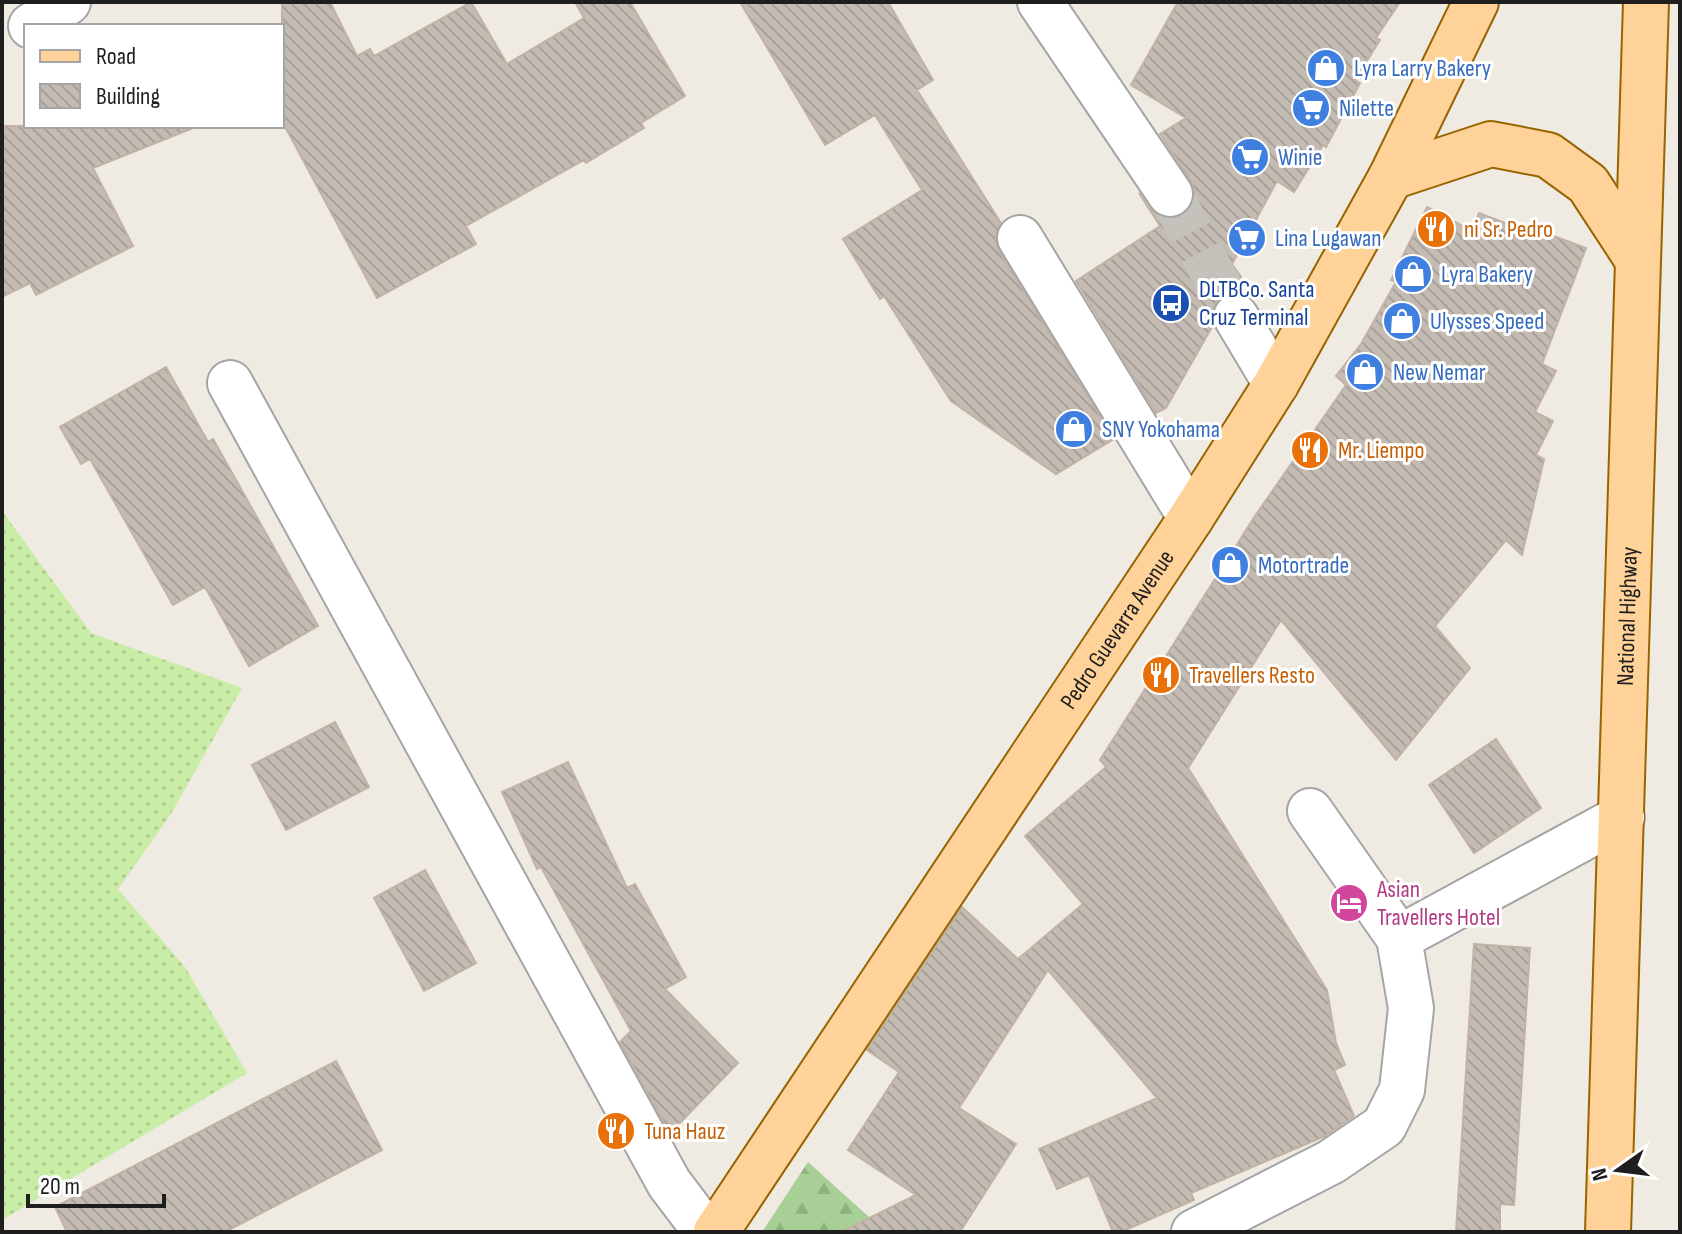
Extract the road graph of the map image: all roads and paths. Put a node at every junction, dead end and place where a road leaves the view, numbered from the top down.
1 (68, 2) edge
2 (1040, 2) edge
3 (1476, 2) edge
4 (1646, 2) edge
5 (34, 24) edge
6 (24, 31) edge
7 (2, 45) edge
8 (1391, 177) junction
9 (1170, 194) tunnel mouth
10 (1020, 238) dead end
11 (1637, 259) junction
12 (1236, 317) tunnel mouth
13 (230, 383) dead end
14 (1276, 384) junction
15 (1191, 518) junction
16 (1310, 811) dead end
17 (1622, 817) junction
18 (1399, 938) junction
19 (706, 1232) edge
20 (716, 1232) edge
21 (1194, 1232) edge
22 (1608, 1232) edge

1 - 5 street
2 - 9 street
3 - 8 main road, Pedro Guevarra Avenue
4 - 11 main road, National Highway
6 - 7 street
8 - 11 main road
8 - 14 main road, Pedro Guevarra Avenue
10 - 15 street
11 - 17 main road, National Highway
12 - 14 street
13 - 19 street
14 - 15 main road, Pedro Guevarra Avenue
15 - 20 main road, Pedro Guevarra Avenue
16 - 18 street
17 - 18 street
17 - 22 main road, National Highway
18 - 21 street

